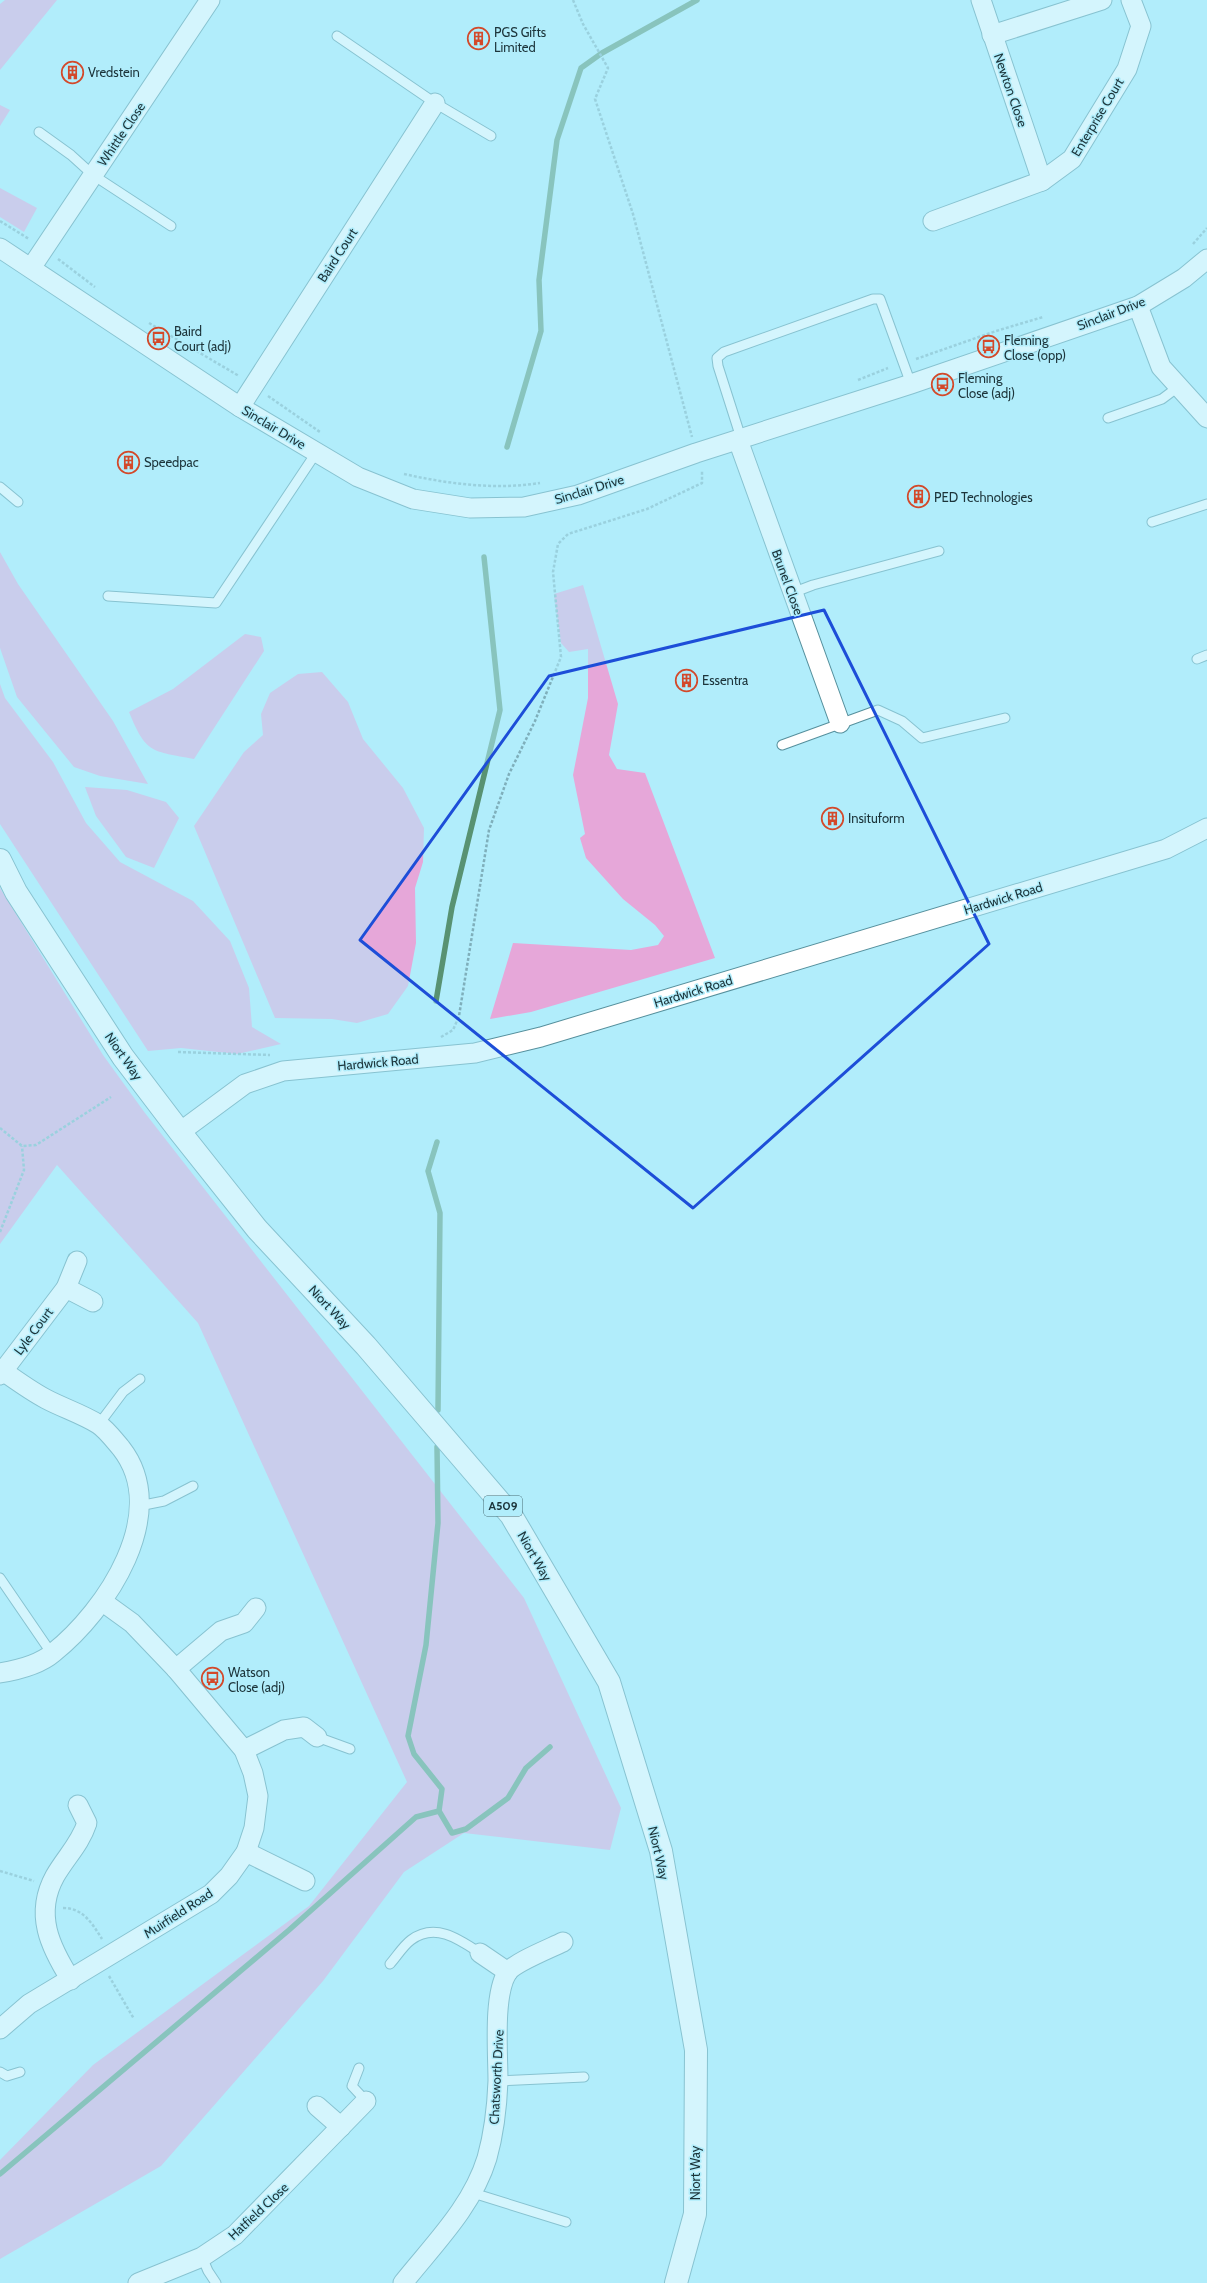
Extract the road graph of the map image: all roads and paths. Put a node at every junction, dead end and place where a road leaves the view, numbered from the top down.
1 (210, 0) edge
2 (574, 0) edge
3 (981, 0) edge
4 (1102, 0) edge
5 (1131, 0) edge
6 (992, 35) junction
7 (336, 36) dead end
8 (435, 103) junction
9 (40, 132) dead end
10 (491, 136) dead end
11 (93, 175) junction
12 (1042, 181) junction
13 (933, 221) dead end
14 (0, 222) edge
15 (171, 226) dead end
16 (1207, 228) edge
17 (31, 241) dead end
18 (1191, 247) dead end
19 (0, 248) edge
20 (58, 259) dead end
21 (1207, 259) edge
22 (31, 268) junction
23 (102, 292) dead end
24 (1138, 306) junction
25 (1047, 316) dead end
26 (146, 321) dead end
27 (916, 358) dead end
28 (242, 378) dead end
29 (911, 384) junction
30 (1178, 387) junction
31 (265, 394) dead end
32 (240, 407) junction
33 (1108, 418) dead end
34 (1207, 418) edge
35 (324, 434) dead end
36 (740, 439) junction
37 (694, 443) junction
38 (316, 452) junction
39 (398, 473) dead end
40 (545, 482) dead end
41 (0, 487) edge
42 (18, 502) dead end
43 (1207, 504) edge
44 (1152, 522) dead end
45 (939, 551) dead end
46 (792, 593) junction
47 (108, 596) dead end
48 (1207, 655) edge
49 (1197, 659) dead end
50 (1005, 718) dead end
51 (840, 723) junction
52 (782, 745) dead end
53 (1207, 828) edge
54 (0, 860) edge
55 (436, 1039) dead end
56 (178, 1052) dead end
57 (272, 1055) dead end
58 (111, 1097) dead end
59 (0, 1128) edge
60 (180, 1132) junction
61 (22, 1146) junction
62 (0, 1232) edge
63 (77, 1261) dead end
64 (66, 1288) junction
65 (93, 1302) dead end
66 (2, 1373) edge
67 (140, 1379) dead end
68 (99, 1424) junction
69 (194, 1486) dead end
70 (139, 1506) junction
71 (0, 1578) edge
72 (103, 1602) junction
73 (256, 1608) dead end
74 (52, 1654) junction
75 (176, 1669) junction
76 (0, 1674) edge
77 (317, 1737) joint
78 (350, 1749) dead end
79 (244, 1750) junction
80 (78, 1806) dead end
81 (246, 1852) junction
82 (0, 1871) edge
83 (305, 1881) dead end
84 (48, 1898) junction
85 (563, 1942) dead end
86 (480, 1953) joint
87 (106, 1958) junction
88 (390, 1964) dead end
89 (508, 1972) junction
90 (71, 1980) junction
91 (134, 2019) dead end
92 (0, 2029) edge
93 (360, 2068) dead end
94 (0, 2072) edge
95 (20, 2072) dead end
96 (584, 2077) dead end
97 (498, 2081) junction
98 (366, 2101) joint
99 (317, 2106) dead end
100 (340, 2127) junction
101 (473, 2193) junction
102 (566, 2222) dead end
103 (202, 2257) junction
104 (408, 2281) edge
105 (138, 2283) edge
106 (216, 2283) edge
107 (676, 2283) edge

1 - 11 street, Whittle Close
2 - 37 path
3 - 6 street, Newton Close
4 - 6 street
5 - 12 street, Enterprise Court
6 - 12 street, Newton Close
7 - 8 lane
8 - 10 lane
8 - 32 street, Baird Court
9 - 11 lane
11 - 15 lane
11 - 22 street, Whittle Close
12 - 13 street, Enterprise Court
14 - 17 path
16 - 18 path
19 - 22 street, Sinclair Drive
20 - 23 path
21 - 24 street, Sinclair Drive
22 - 32 street, Sinclair Drive
24 - 29 street, Sinclair Drive
24 - 30 street
25 - 27 path
26 - 28 path
29 - 36 street, Sinclair Drive
29 - 36 lane
30 - 33 lane
30 - 34 street
31 - 35 path
32 - 38 street, Sinclair Drive
36 - 37 street, Sinclair Drive
36 - 46 street, Brunel Close
37 - 38 street, Sinclair Drive
37 - 55 path
38 - 47 lane
39 - 40 path
41 - 42 lane
43 - 44 lane
45 - 46 lane
46 - 51 street, Brunel Close
48 - 49 lane
50 - 51 lane
51 - 52 lane
53 - 60 street, Hardwick Road
54 - 60 highway, Niort Way / A509
56 - 57 path
58 - 61 path
59 - 61 path
60 - 107 highway, Niort Way / A509
61 - 62 path
63 - 64 street, Lyle Court
64 - 65 street
64 - 66 street, Lyle Court
66 - 68 street
67 - 68 lane
68 - 70 street
69 - 70 lane
70 - 72 street
71 - 74 lane
72 - 74 street
72 - 75 street, Muirfield Road
73 - 75 street
74 - 76 street
75 - 79 street, Muirfield Road
77 - 78 lane
77 - 79 street
79 - 81 street, Muirfield Road
80 - 84 street
81 - 83 street
81 - 87 street, Muirfield Road
82 - 84 path
84 - 87 path
84 - 90 street
85 - 89 street
86 - 88 lane
86 - 89 street
87 - 90 street, Muirfield Road
87 - 91 path
89 - 97 street, Chatsworth Drive
90 - 92 street, Muirfield Road
93 - 98 lane
94 - 95 lane
96 - 97 lane
97 - 101 street, Chatsworth Drive
98 - 100 street, Hatfield Close
99 - 100 street
100 - 103 street, Hatfield Close
101 - 102 lane
101 - 104 street, Chatsworth Drive
103 - 105 street, Hatfield Close
103 - 106 lane

